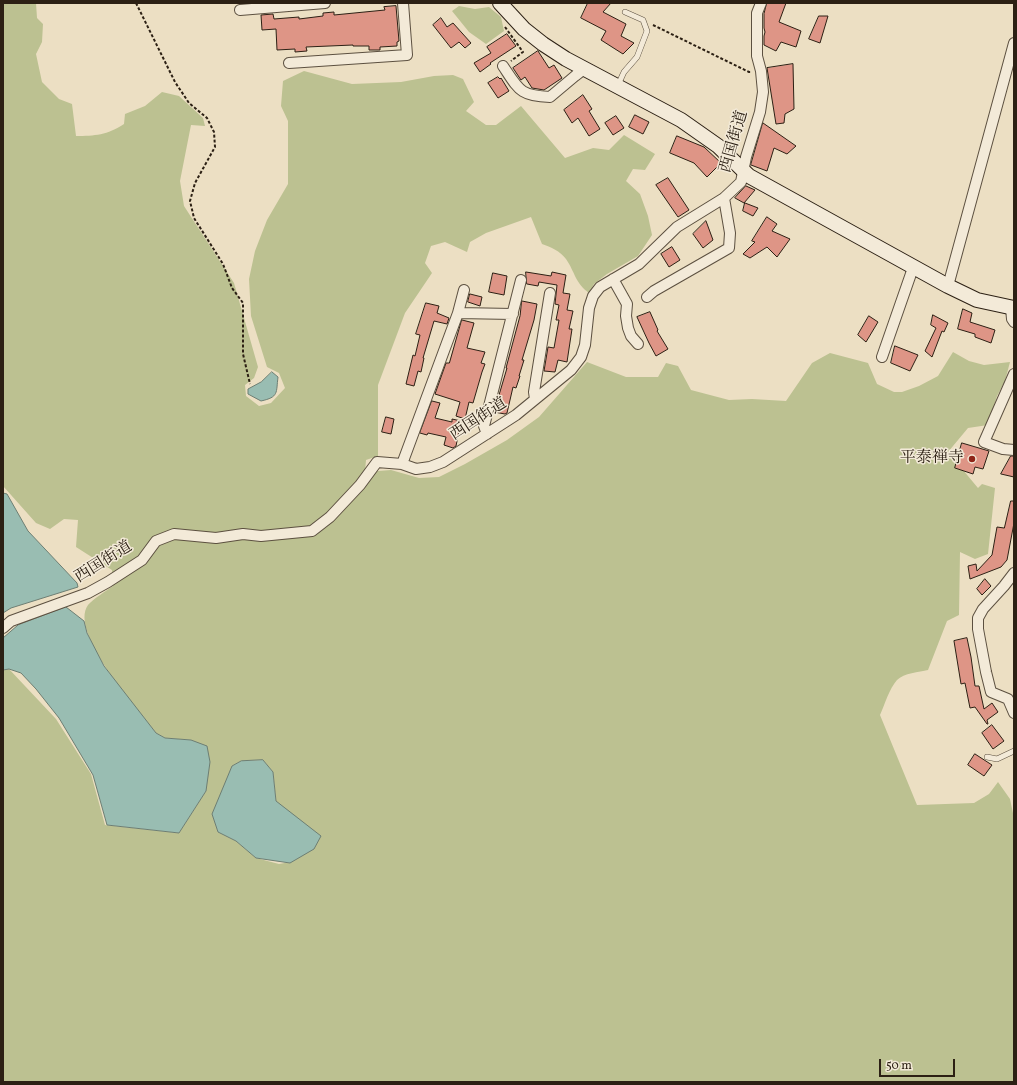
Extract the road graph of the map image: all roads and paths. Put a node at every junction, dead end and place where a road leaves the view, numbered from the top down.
1 (136, 3) edge
2 (325, 3) edge
3 (403, 3) edge
4 (500, 3) edge
5 (761, 3) edge
6 (304, 4) edge
7 (240, 10) dead end
8 (625, 12) dead end
9 (643, 20) junction
10 (504, 25) dead end
11 (1014, 43) edge
12 (289, 63) dead end
13 (504, 66) joint
14 (584, 69) junction
15 (761, 71) junction
16 (617, 86) junction
17 (743, 172) junction
18 (724, 198) junction
19 (913, 268) junction
20 (614, 278) junction
21 (522, 280) dead end
22 (948, 286) junction
23 (464, 290) dead end
24 (550, 292) dead end
25 (647, 297) dead end
26 (1012, 308) edge
27 (458, 313) junction
28 (513, 314) junction
29 (1014, 322) edge
30 (638, 344) dead end
31 (882, 358) dead end
32 (1014, 374) edge
33 (250, 384) dead end
34 (535, 399) junction
35 (487, 434) junction
36 (1014, 450) edge
37 (402, 464) junction
38 (1014, 573) edge
39 (3, 628) edge
40 (1011, 696) edge
41 (1014, 713) edge
42 (1014, 751) edge
43 (987, 757) dead end

1 - 33 path
2 - 6 street
3 - 12 street
4 - 14 street
5 - 15 street, 西国街道
6 - 7 street
8 - 9 lane
9 - 15 path
9 - 16 lane
10 - 13 path
11 - 22 street
13 - 14 street
14 - 16 street
15 - 17 street, 西国街道
16 - 17 street
17 - 18 street, 西国街道
17 - 19 street
18 - 20 street, 西国街道
18 - 25 street
19 - 22 street
19 - 31 street
20 - 30 street
20 - 34 street, 西国街道
21 - 28 street
22 - 26 street
23 - 27 street
24 - 34 street
26 - 29 street
27 - 28 street
27 - 37 street
28 - 35 street
32 - 36 street
34 - 35 street, 西国街道
35 - 37 street, 西国街道
37 - 39 street, 西国街道
38 - 40 street
40 - 41 street
42 - 43 lane

